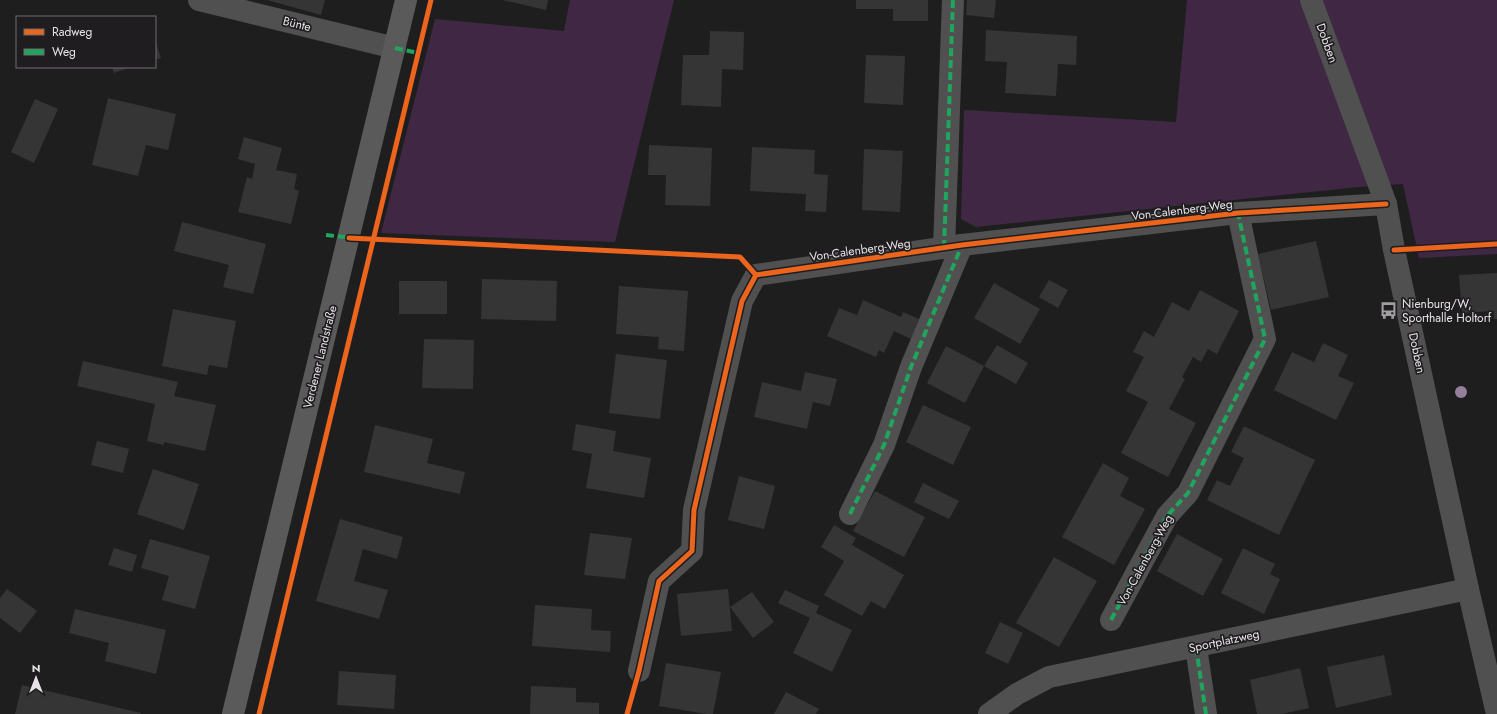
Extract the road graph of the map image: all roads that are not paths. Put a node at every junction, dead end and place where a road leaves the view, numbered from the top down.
1 (199, 0) edge
2 (406, 0) edge
3 (953, 0) edge
4 (1311, 0) edge
5 (395, 48) junction
6 (1386, 204) junction
7 (1238, 213) junction
8 (953, 247) junction
9 (850, 514) dead end
10 (1468, 589) junction
11 (1111, 620) dead end
12 (1196, 647) junction
13 (639, 671) dead end
14 (233, 714) edge
15 (988, 714) edge
16 (1206, 714) edge
17 (1497, 714) edge

1 - 5 street, Bünte
2 - 5 main road, Verdener Landstraße
3 - 8 street
4 - 6 street, Dobben
5 - 14 main road, Verdener Landstraße
6 - 7 street, Von-Calenberg-Weg
6 - 10 street, Dobben
7 - 8 street, Von-Calenberg-Weg
7 - 11 street, Von-Calenberg-Weg
8 - 9 street
8 - 13 street, Von-Calenberg-Weg
10 - 12 street, Sportplatzweg
10 - 17 street, Dobben
12 - 15 street, Sportplatzweg
12 - 16 street

